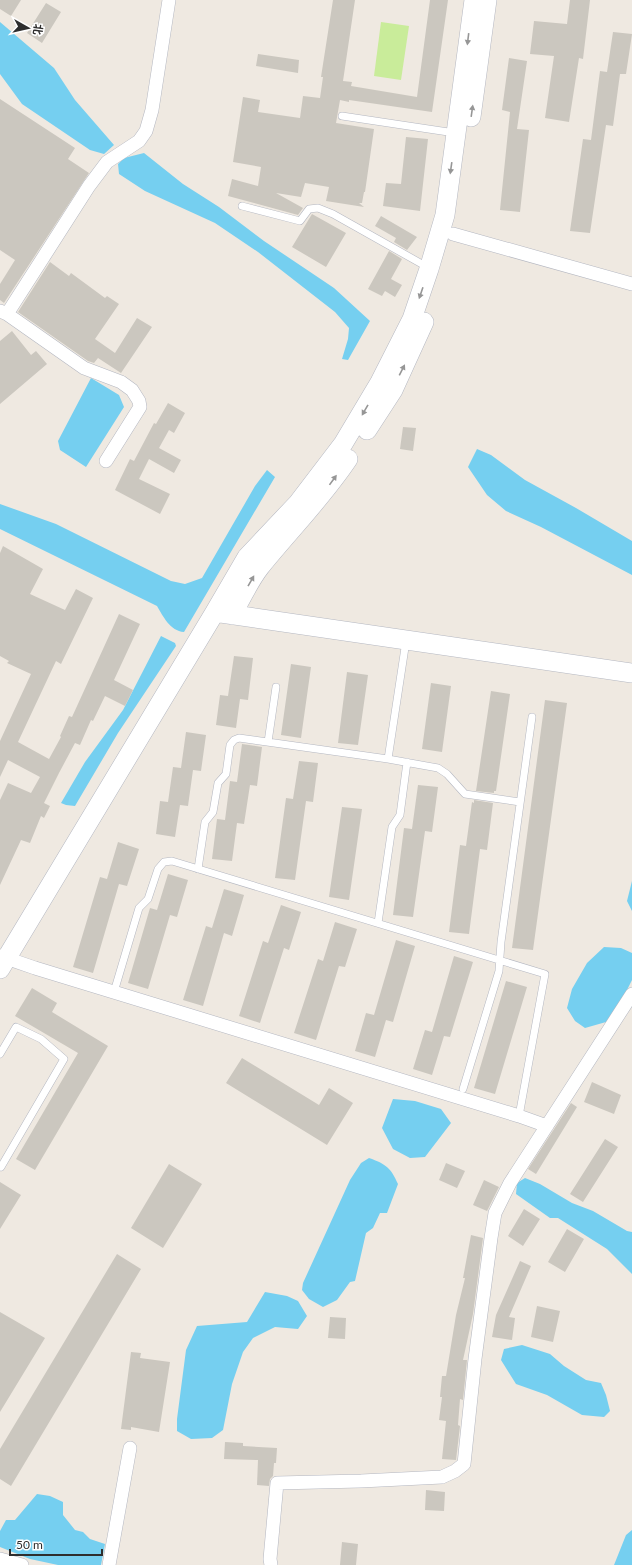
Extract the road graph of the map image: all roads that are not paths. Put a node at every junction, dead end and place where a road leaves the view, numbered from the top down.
1 (169, 0) edge
2 (474, 0) edge
3 (488, 0) edge
4 (342, 116) dead end
5 (456, 134) junction
6 (242, 206) dead end
7 (453, 234) junction
8 (429, 269) junction
9 (632, 284) edge
10 (3, 313) edge
11 (106, 461) dead end
12 (224, 614) junction
13 (406, 640) junction
14 (632, 673) edge
15 (276, 687) dead end
16 (532, 717) dead end
17 (268, 742) junction
18 (388, 759) junction
19 (407, 762) junction
20 (520, 802) junction
21 (198, 869) junction
22 (378, 923) junction
23 (500, 960) junction
24 (2, 961) edge
25 (114, 992) junction
26 (632, 994) edge
27 (0, 1054) edge
28 (463, 1089) dead end
29 (519, 1116) junction
30 (546, 1126) junction
31 (0, 1166) edge
32 (130, 1448) dead end
33 (0, 1559) edge
34 (22, 1565) edge
35 (110, 1565) edge
36 (271, 1565) edge

1 - 10 street
2 -> 5 main road
7 -> 3 main road
4 - 5 lane
5 -> 8 main road
6 - 8 lane
7 - 9 street
12 -> 7 main road
8 -> 12 main road
10 - 11 street
12 - 13 main road
12 - 24 main road
13 - 14 main road
13 - 18 lane
15 - 17 lane
16 - 20 lane
17 - 18 lane
17 - 21 lane
18 - 19 lane
19 - 20 lane
19 - 22 lane
20 - 23 lane
21 - 22 lane
21 - 25 lane
22 - 23 lane
23 - 28 lane
23 - 29 lane
24 - 25 street
25 - 29 street
26 - 30 street
27 - 31 lane
29 - 30 street
30 - 36 street
32 - 35 street
33 - 34 street

